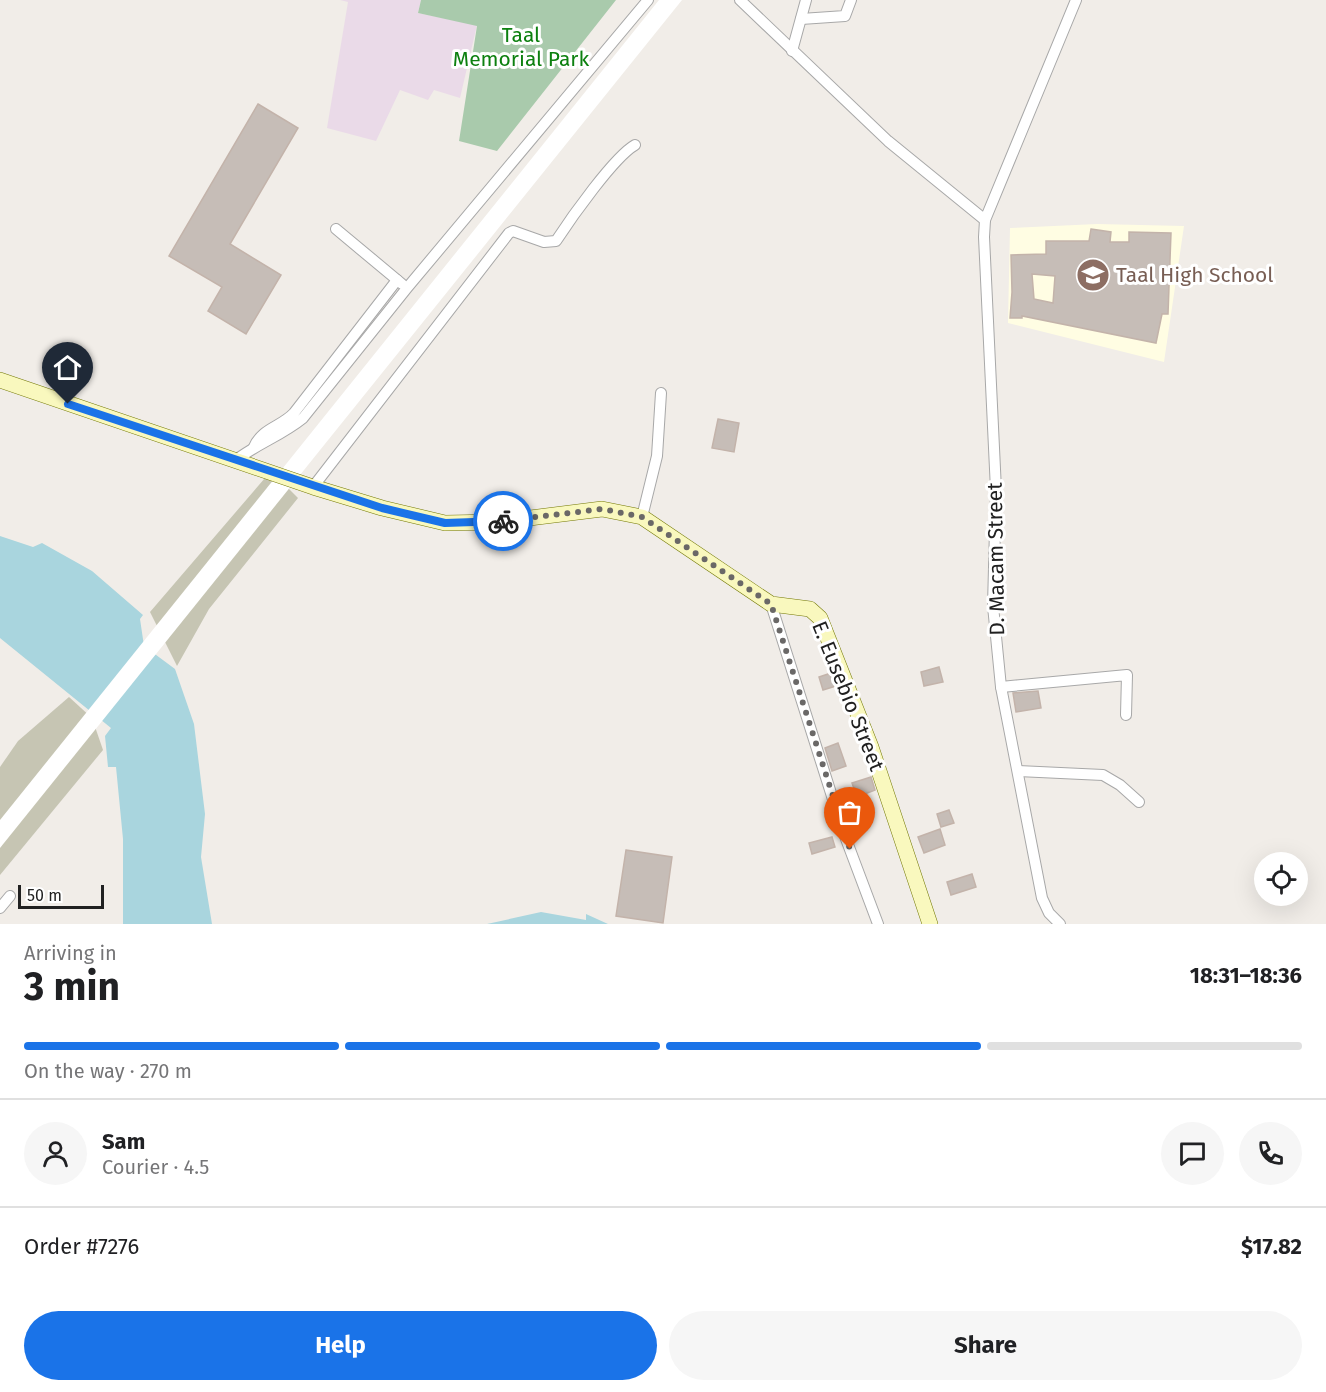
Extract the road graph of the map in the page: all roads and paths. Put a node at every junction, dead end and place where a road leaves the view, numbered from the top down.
1 (648, 0) edge
2 (740, 0) edge
3 (806, 0) edge
4 (850, 0) edge
5 (1076, 0) edge
6 (801, 19) junction
7 (792, 51) junction
8 (635, 145) dead end
9 (985, 220) junction
10 (336, 229) dead end
11 (397, 280) junction
12 (407, 288) junction
13 (0, 380) edge
14 (661, 393) dead end
15 (254, 447) junction
16 (236, 460) junction
17 (313, 487) junction
18 (642, 517) junction
19 (771, 604) junction
20 (1001, 687) junction
21 (1126, 715) dead end
22 (1018, 771) junction
23 (1139, 802) dead end
24 (10, 896) dead end
25 (0, 908) edge
26 (878, 924) edge
27 (930, 924) edge
28 (1060, 924) edge

1 - 12 street
2 - 7 street
3 - 6 street
4 - 6 street
5 - 9 street
6 - 7 street
7 - 9 street
8 - 17 street
9 - 20 street, D. Macam Street
10 - 11 street
11 - 12 street
11 - 15 street
12 - 15 street
13 - 16 main road
14 - 18 street
15 - 16 street
16 - 17 main road
17 - 18 main road
18 - 19 main road
19 - 26 street
19 - 27 main road, E. Eusebio Street
20 - 21 street
20 - 22 street, D. Macam Street
22 - 23 street
22 - 28 street, D. Macam Street
24 - 25 street

